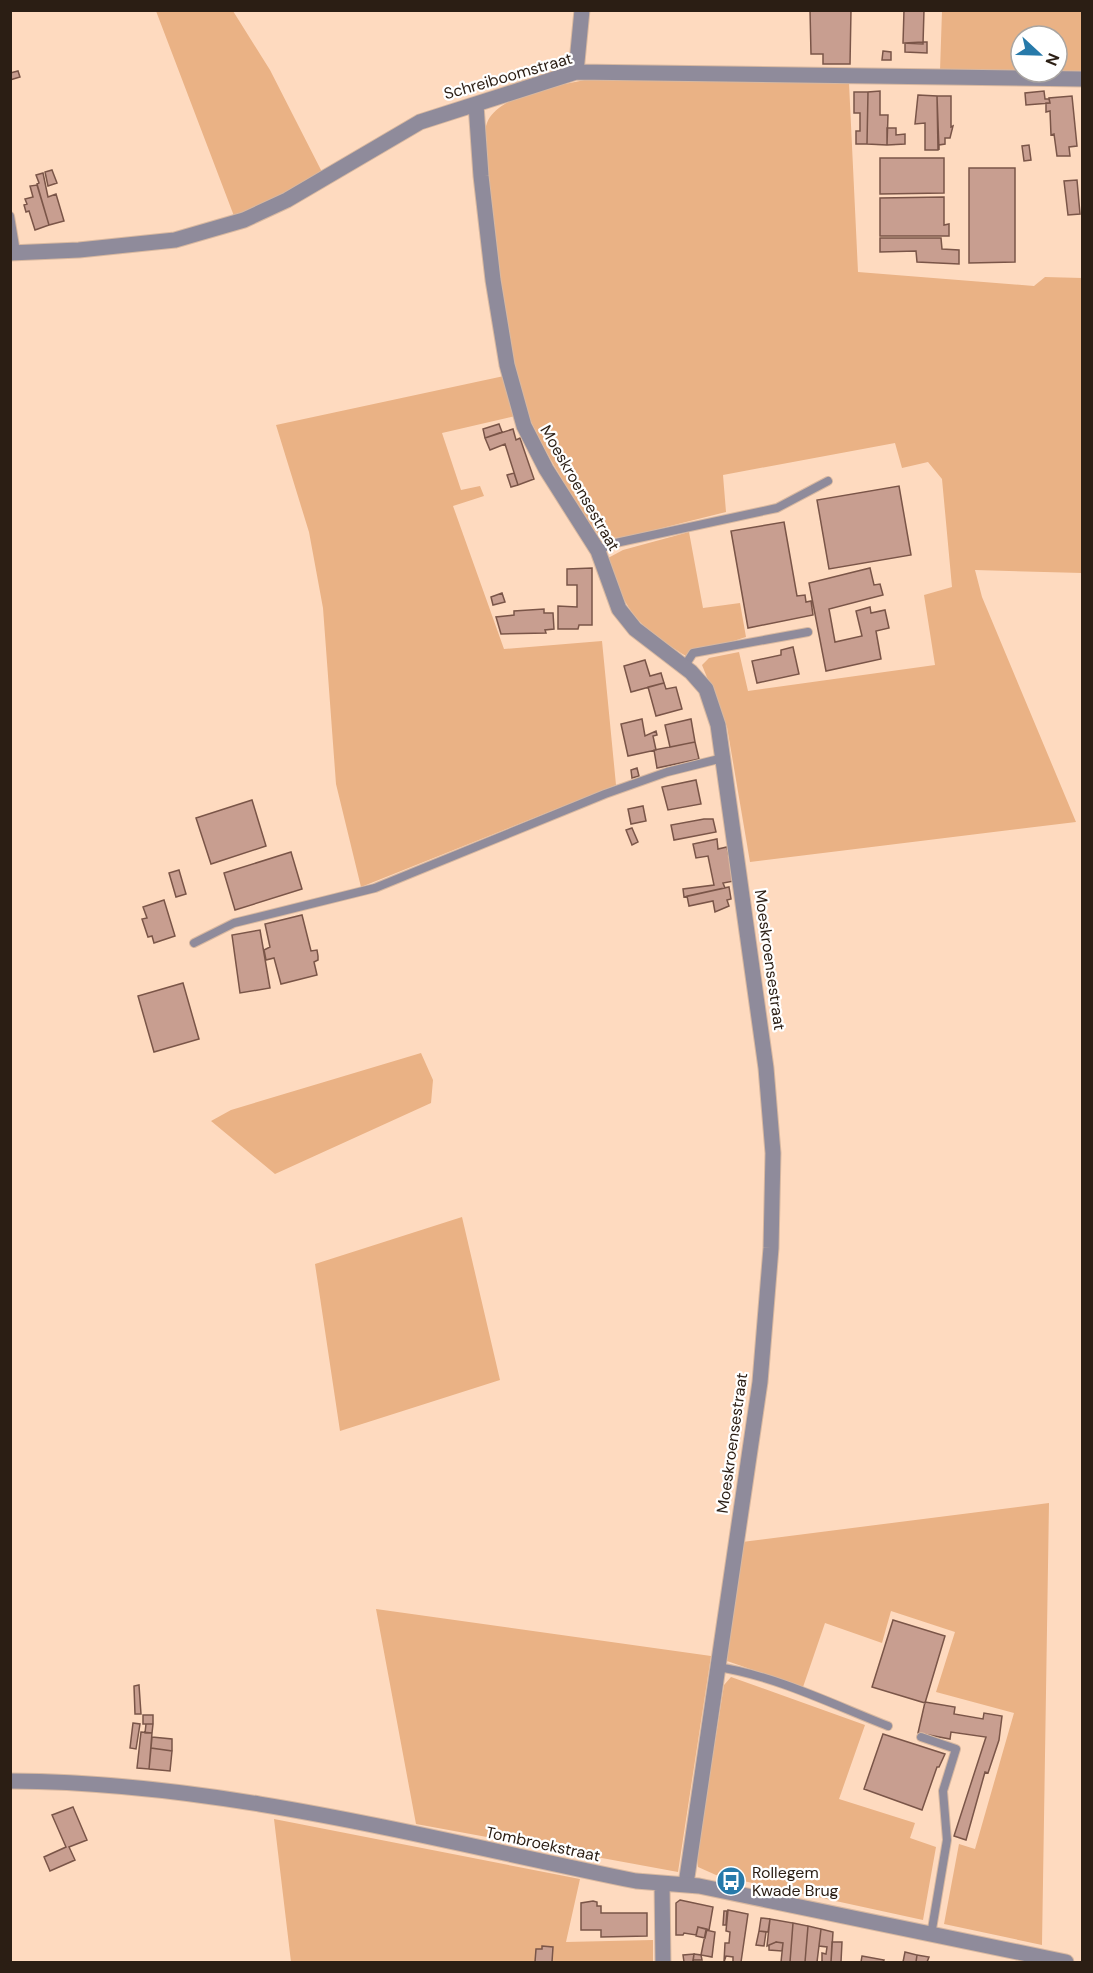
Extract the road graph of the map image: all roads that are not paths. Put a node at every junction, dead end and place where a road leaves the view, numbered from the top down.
1 (582, 10) edge
2 (576, 72) junction
3 (1083, 79) edge
4 (476, 105) junction
5 (10, 216) edge
6 (13, 253) edge
7 (828, 482) dead end
8 (598, 551) junction
9 (808, 632) dead end
10 (684, 668) junction
11 (723, 758) junction
12 (194, 943) dead end
13 (718, 1667) junction
14 (888, 1726) dead end
15 (921, 1737) dead end
16 (10, 1781) edge
17 (662, 1884) junction
18 (686, 1884) junction
19 (931, 1935) junction
20 (663, 1962) edge
21 (1066, 1962) edge

1 - 2 street
2 - 3 street, Schreiboomstraat
2 - 4 street, Schreiboomstraat
4 - 6 street, Schreiboomstraat
4 - 8 street, Moeskroensestraat
5 - 6 lane
7 - 8 lane
8 - 10 street, Moeskroensestraat
9 - 10 lane
10 - 11 street, Moeskroensestraat
11 - 12 lane
11 - 13 street, Moeskroensestraat
13 - 14 lane
13 - 18 street, Moeskroensestraat
15 - 19 lane
16 - 17 street, Tombroekstraat
17 - 18 street, Tombroekstraat
17 - 20 street
18 - 19 street, Tombroekstraat
19 - 21 street, Tombroekstraat

